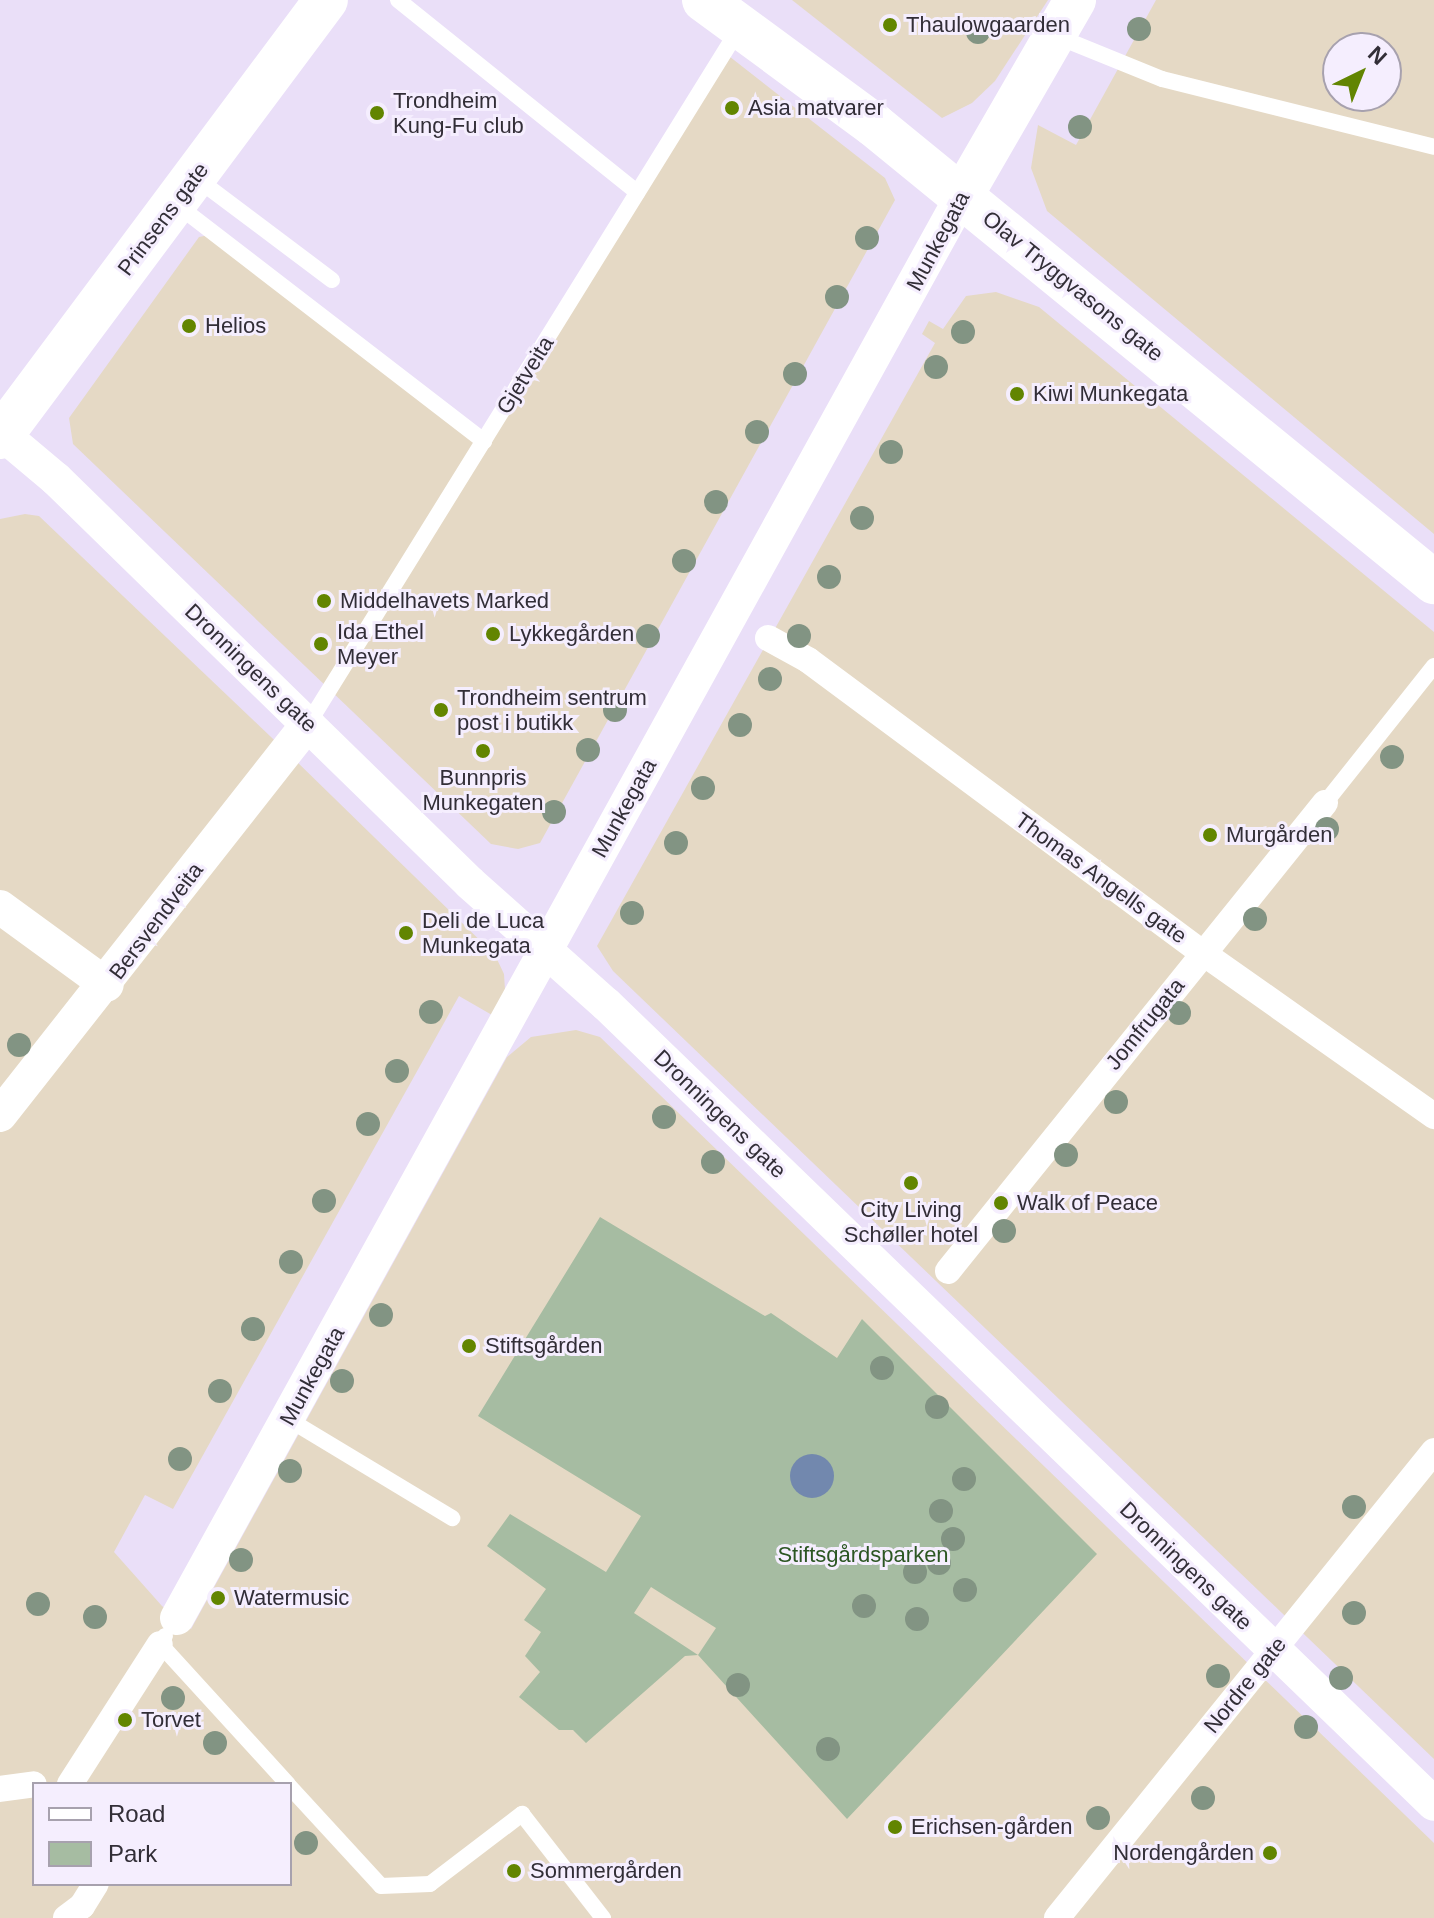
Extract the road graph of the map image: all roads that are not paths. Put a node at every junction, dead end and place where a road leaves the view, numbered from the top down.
1 (326, 0) edge
2 (398, 0) edge
3 (704, 0) edge
4 (1075, 0) edge
5 (741, 26) junction
6 (1053, 35) junction
7 (1434, 147) edge
8 (184, 190) junction
9 (637, 192) junction
10 (962, 196) junction
11 (332, 280) dead end
12 (1, 435) edge
13 (484, 441) junction
14 (1434, 582) edge
15 (768, 638) dead end
16 (1434, 666) edge
17 (308, 724) junction
18 (1325, 803) joint
19 (0, 907) edge
20 (547, 951) junction
21 (1203, 953) junction
22 (107, 985) junction
23 (0, 1115) edge
24 (1434, 1116) edge
25 (948, 1271) dead end
26 (288, 1419) junction
27 (1434, 1451) edge
28 (452, 1518) dead end
29 (168, 1631) junction
30 (1273, 1650) junction
31 (71, 1782) edge
32 (287, 1782) edge
33 (32, 1784) edge
34 (292, 1788) edge
35 (0, 1789) edge
36 (1434, 1804) edge
37 (603, 1918) edge
38 (1057, 1918) edge

1 - 8 main road, Prinsens gate
2 - 9 lane
3 - 5 main road, Olav Tryggvasons gate
4 - 6 street, Munkegata
5 - 9 lane, Gjetveita
5 - 10 main road, Olav Tryggvasons gate
6 - 7 lane
6 - 10 street, Munkegata
8 - 11 lane
8 - 12 main road, Prinsens gate
8 - 13 lane
9 - 13 lane, Gjetveita
10 - 14 main road, Olav Tryggvasons gate
10 - 20 street, Munkegata
12 - 17 street, Dronningens gate
13 - 17 lane, Gjetveita
15 - 21 street, Thomas Angells gate
16 - 18 lane, Jomfrugata
17 - 20 street, Dronningens gate
17 - 22 street, Bersvendveita
18 - 21 street, Jomfrugata
19 - 22 street
20 - 26 street, Munkegata
20 - 30 street, Dronningens gate
21 - 24 street, Thomas Angells gate
21 - 25 street, Jomfrugata
22 - 23 street, Bersvendveita
26 - 28 lane
26 - 29 street, Munkegata
27 - 30 street, Nordre gate
29 - 31 street, Munkegata
29 - 32 lane
30 - 36 street, Dronningens gate
30 - 38 street, Nordre gate
33 - 35 street
34 - 37 lane

